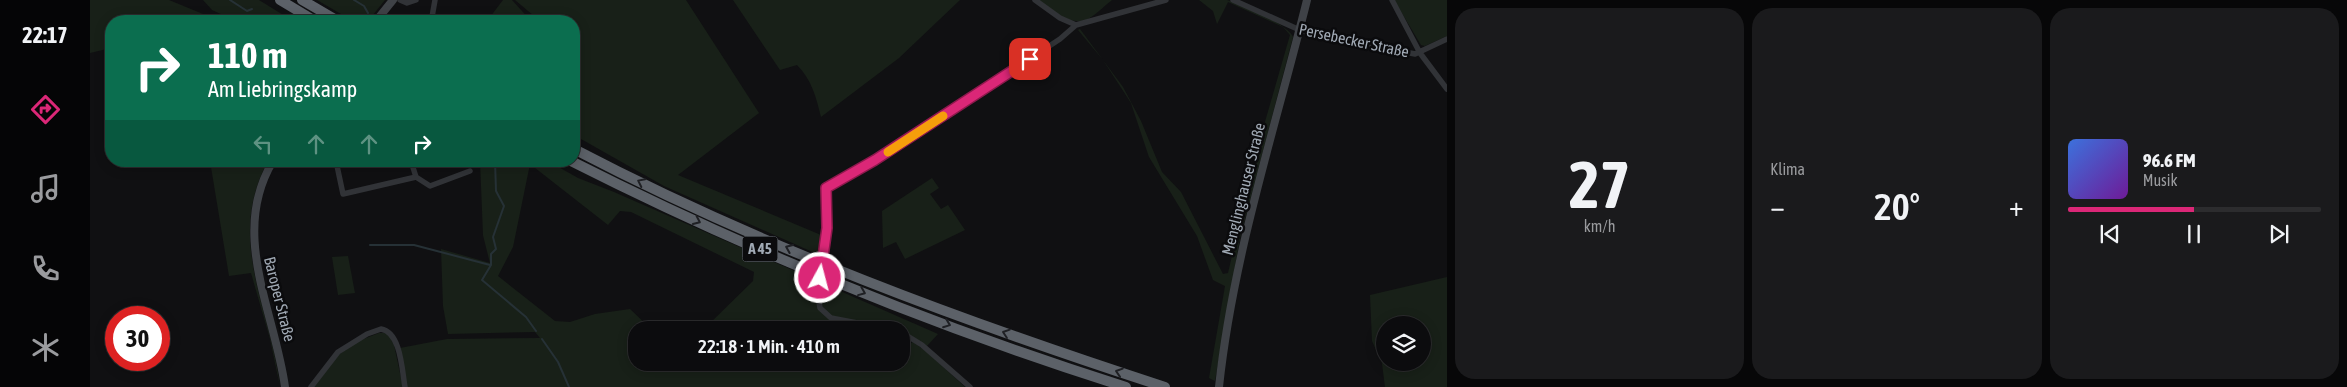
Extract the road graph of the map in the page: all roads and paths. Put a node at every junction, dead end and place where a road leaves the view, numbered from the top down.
1 (280, 0) edge
2 (302, 0) edge
3 (393, 0) edge
4 (400, 0) edge
5 (416, 0) edge
6 (434, 0) edge
7 (1035, 0) edge
8 (1166, 0) edge
9 (1233, 0) edge
10 (1307, 0) edge
11 (1392, 0) edge
12 (305, 15) edge
13 (328, 15) edge
14 (381, 15) edge
15 (432, 15) edge
16 (1076, 25) junction
17 (1299, 30) junction
18 (1447, 38) edge
19 (1420, 53) junction
20 (1447, 89) edge
21 (580, 152) edge
22 (580, 165) edge
23 (271, 167) edge
24 (337, 167) edge
25 (413, 167) edge
26 (470, 171) dead end
27 (416, 177) junction
28 (847, 321) edge
29 (910, 338) edge
30 (1101, 379) junction
31 (285, 387) edge
32 (311, 387) edge
33 (406, 387) edge
34 (970, 387) edge
35 (1120, 387) edge
36 (1126, 387) edge
37 (1166, 387) edge
38 (1219, 387) edge

1 - 12 highway
2 - 13 highway
3 - 14 street
4 - 5 street
6 - 15 street
7 - 16 street
8 - 16 street
9 - 17 street, Persebecker Straße
10 - 17 street, Menglinghauser Straße
11 - 19 street
16 - 28 street, bridge
17 - 19 street, Persebecker Straße
17 - 38 street, Menglinghauser Straße
18 - 19 street
19 - 20 street
37 -> 21 highway, A 45
22 -> 30 highway, A 45
23 - 31 street, Baroper Straße
24 - 27 street
25 - 27 street
26 - 27 street
29 - 34 street
30 - 35 highway
30 - 36 highway, A 45
32 - 33 street

